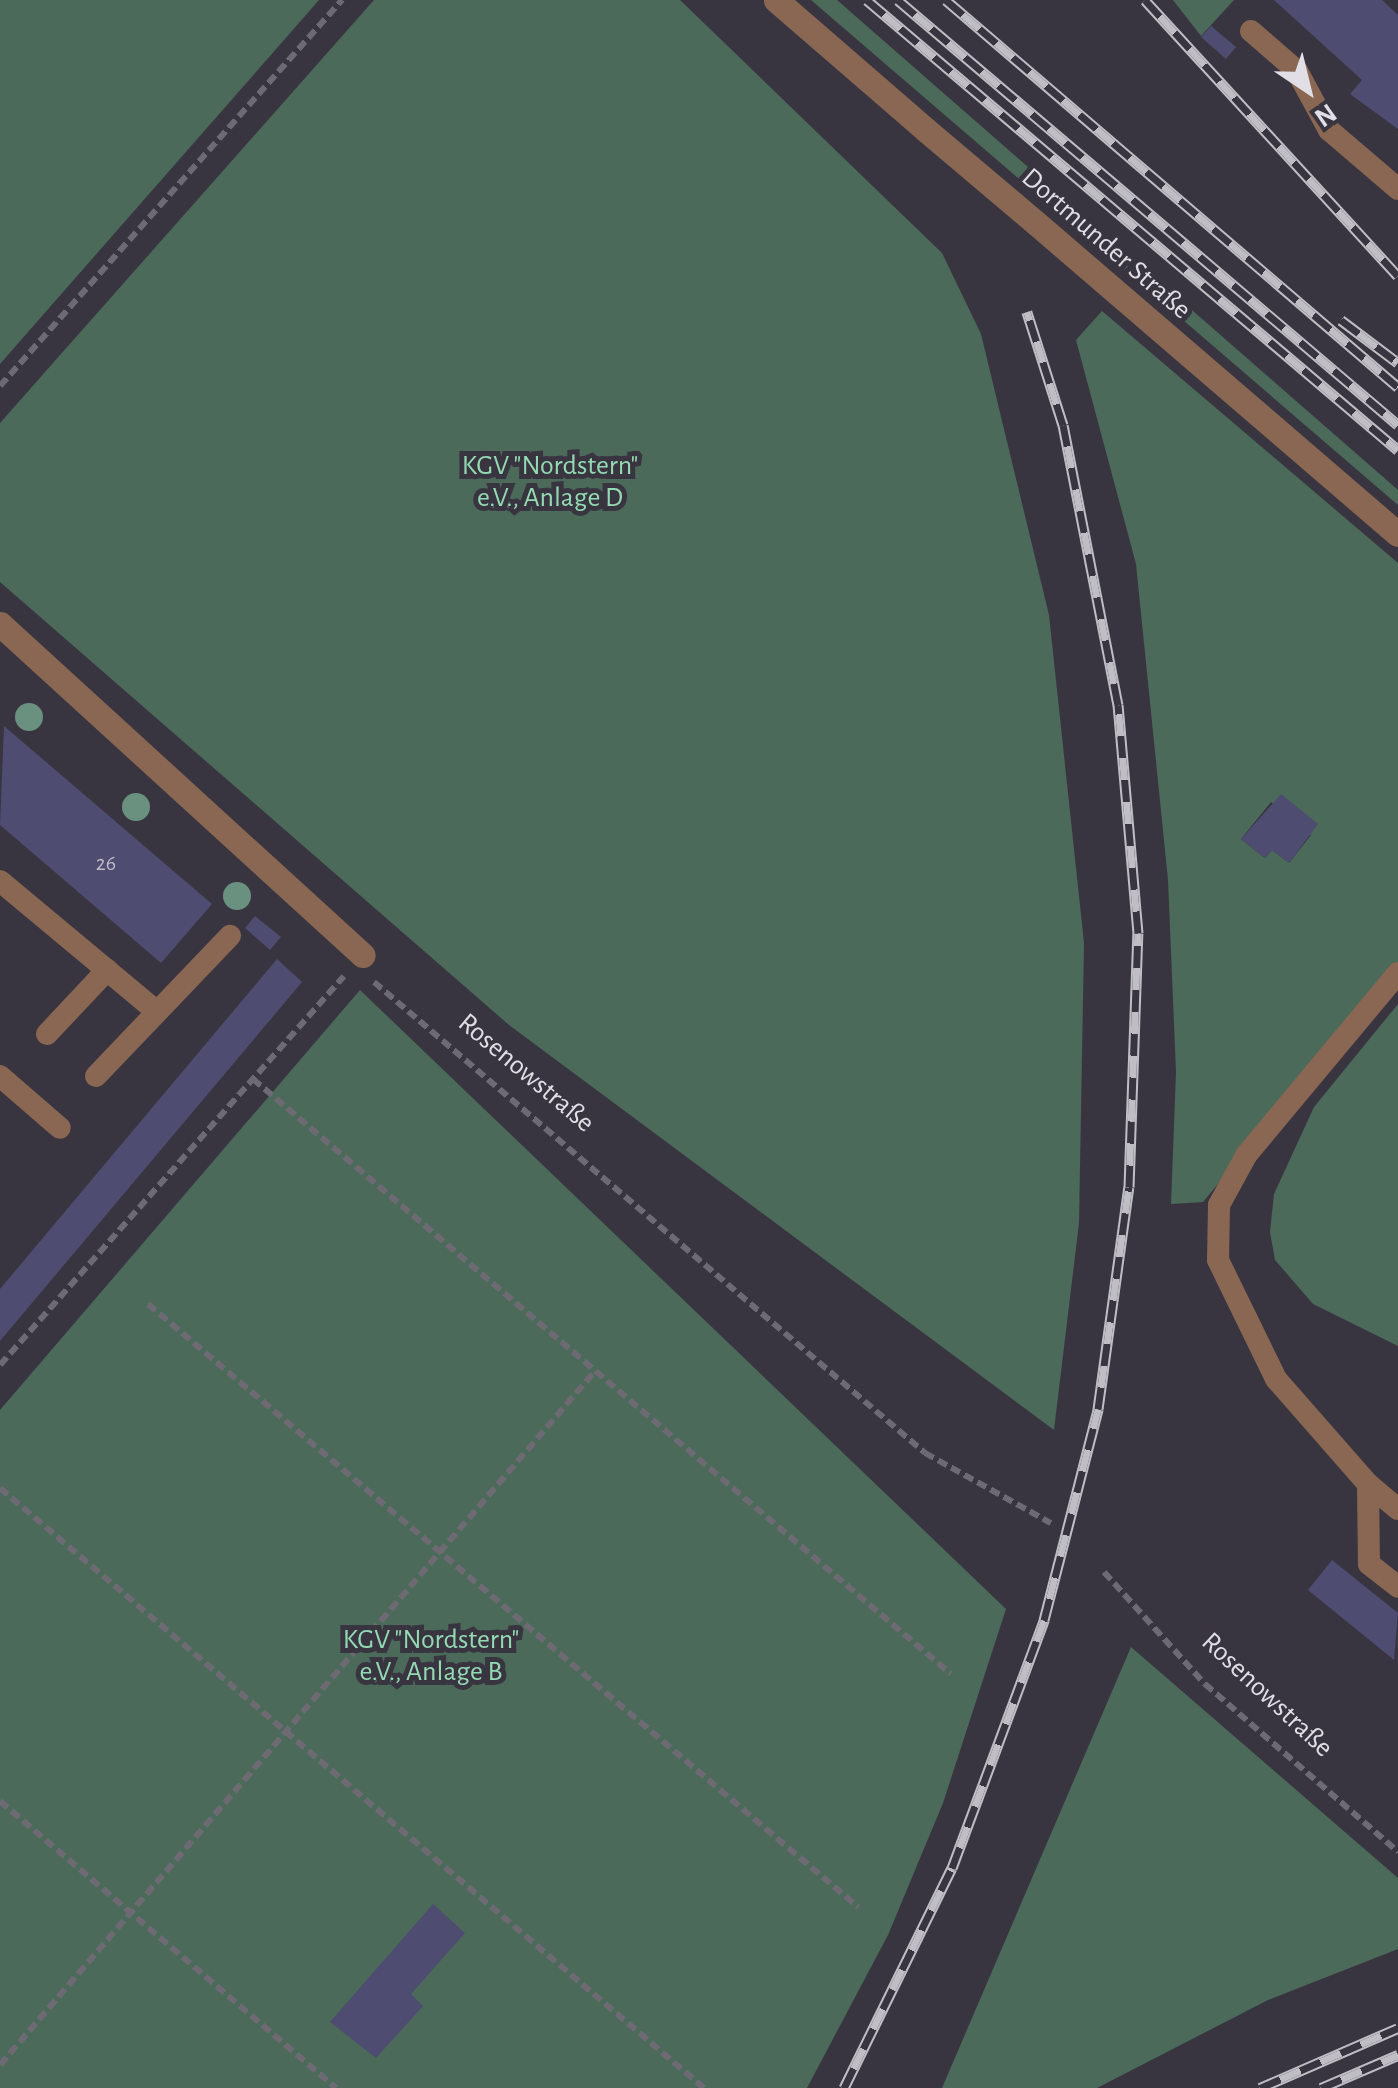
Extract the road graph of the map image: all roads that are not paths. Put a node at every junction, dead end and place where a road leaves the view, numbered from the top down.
1 (776, 0) edge
2 (1251, 30) dead end
3 (1398, 189) edge
4 (1398, 534) edge
5 (0, 624) edge
6 (0, 882) edge
7 (230, 936) dead end
8 (363, 955) road end
9 (107, 970) junction
10 (1398, 973) edge
11 (156, 1011) junction
12 (47, 1034) dead end
13 (0, 1076) edge
14 (96, 1076) dead end
15 (60, 1128) dead end
16 (1368, 1484) junction
17 (1398, 1509) edge
18 (1398, 1587) edge

1 - 4 street, Dortmunder Straße, bridge
2 - 3 lane
5 - 8 street
6 - 9 lane
7 - 11 lane
9 - 11 lane
9 - 12 lane
10 - 16 lane
11 - 14 lane
13 - 15 lane
16 - 17 lane
16 - 18 lane

